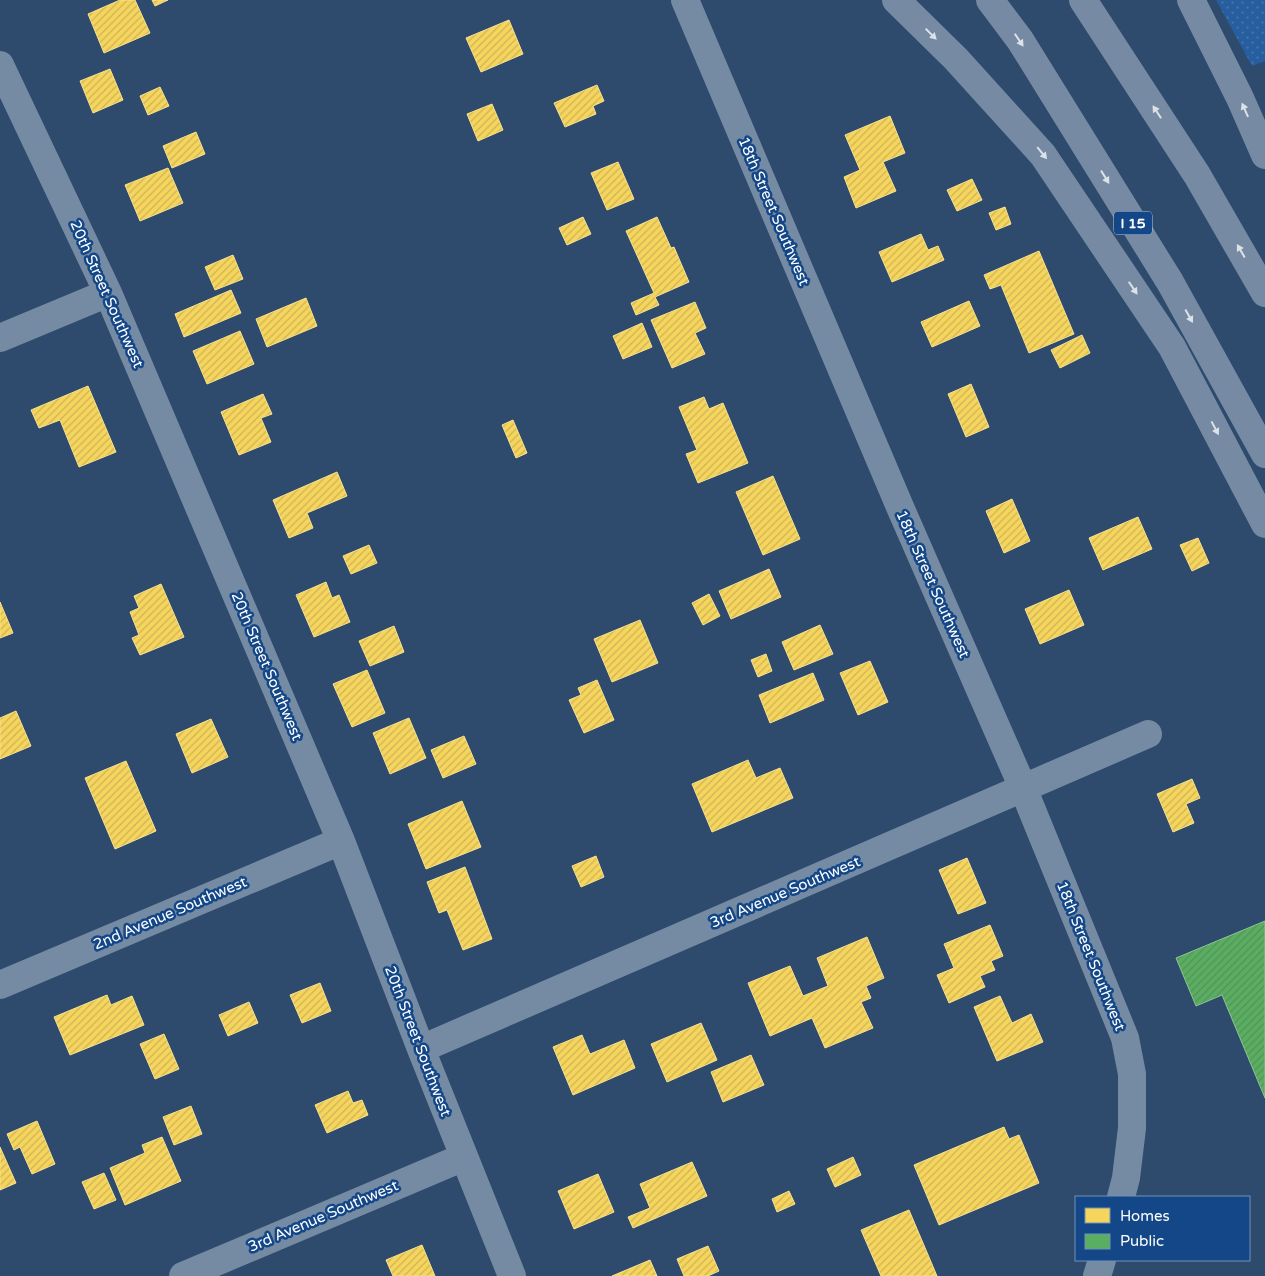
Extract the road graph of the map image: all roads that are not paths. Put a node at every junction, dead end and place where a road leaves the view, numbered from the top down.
1 (685, 0) edge
2 (896, 0) edge
3 (990, 0) edge
4 (1083, 0) edge
5 (1191, 0) edge
6 (0, 65) edge
7 (1265, 155) edge
8 (108, 293) junction
9 (1265, 293) edge
10 (0, 338) edge
11 (1265, 454) edge
12 (1265, 524) edge
13 (1148, 734) dead end
14 (1023, 788) junction
15 (341, 841) junction
16 (0, 985) edge
17 (421, 1049) junction
18 (464, 1157) junction
19 (1123, 1188) edge
20 (1102, 1261) edge
21 (183, 1276) edge
22 (512, 1276) edge
23 (1097, 1276) edge

1 - 14 street, 18th Street Southwest
2 -> 12 highway
3 -> 11 highway, I 15
9 -> 4 highway
7 -> 5 highway
6 - 8 street, 20th Street Southwest
8 - 10 street
8 - 15 street, 20th Street Southwest
13 - 14 street, 3rd Avenue Southwest
14 - 17 street, 3rd Avenue Southwest
14 - 19 street, 18th Street Southwest
15 - 16 street, 2nd Avenue Southwest
15 - 17 street, 20th Street Southwest
17 - 18 street, 20th Street Southwest
18 - 21 street, 3rd Avenue Southwest
18 - 22 street, 20th Street Southwest
20 - 23 street

